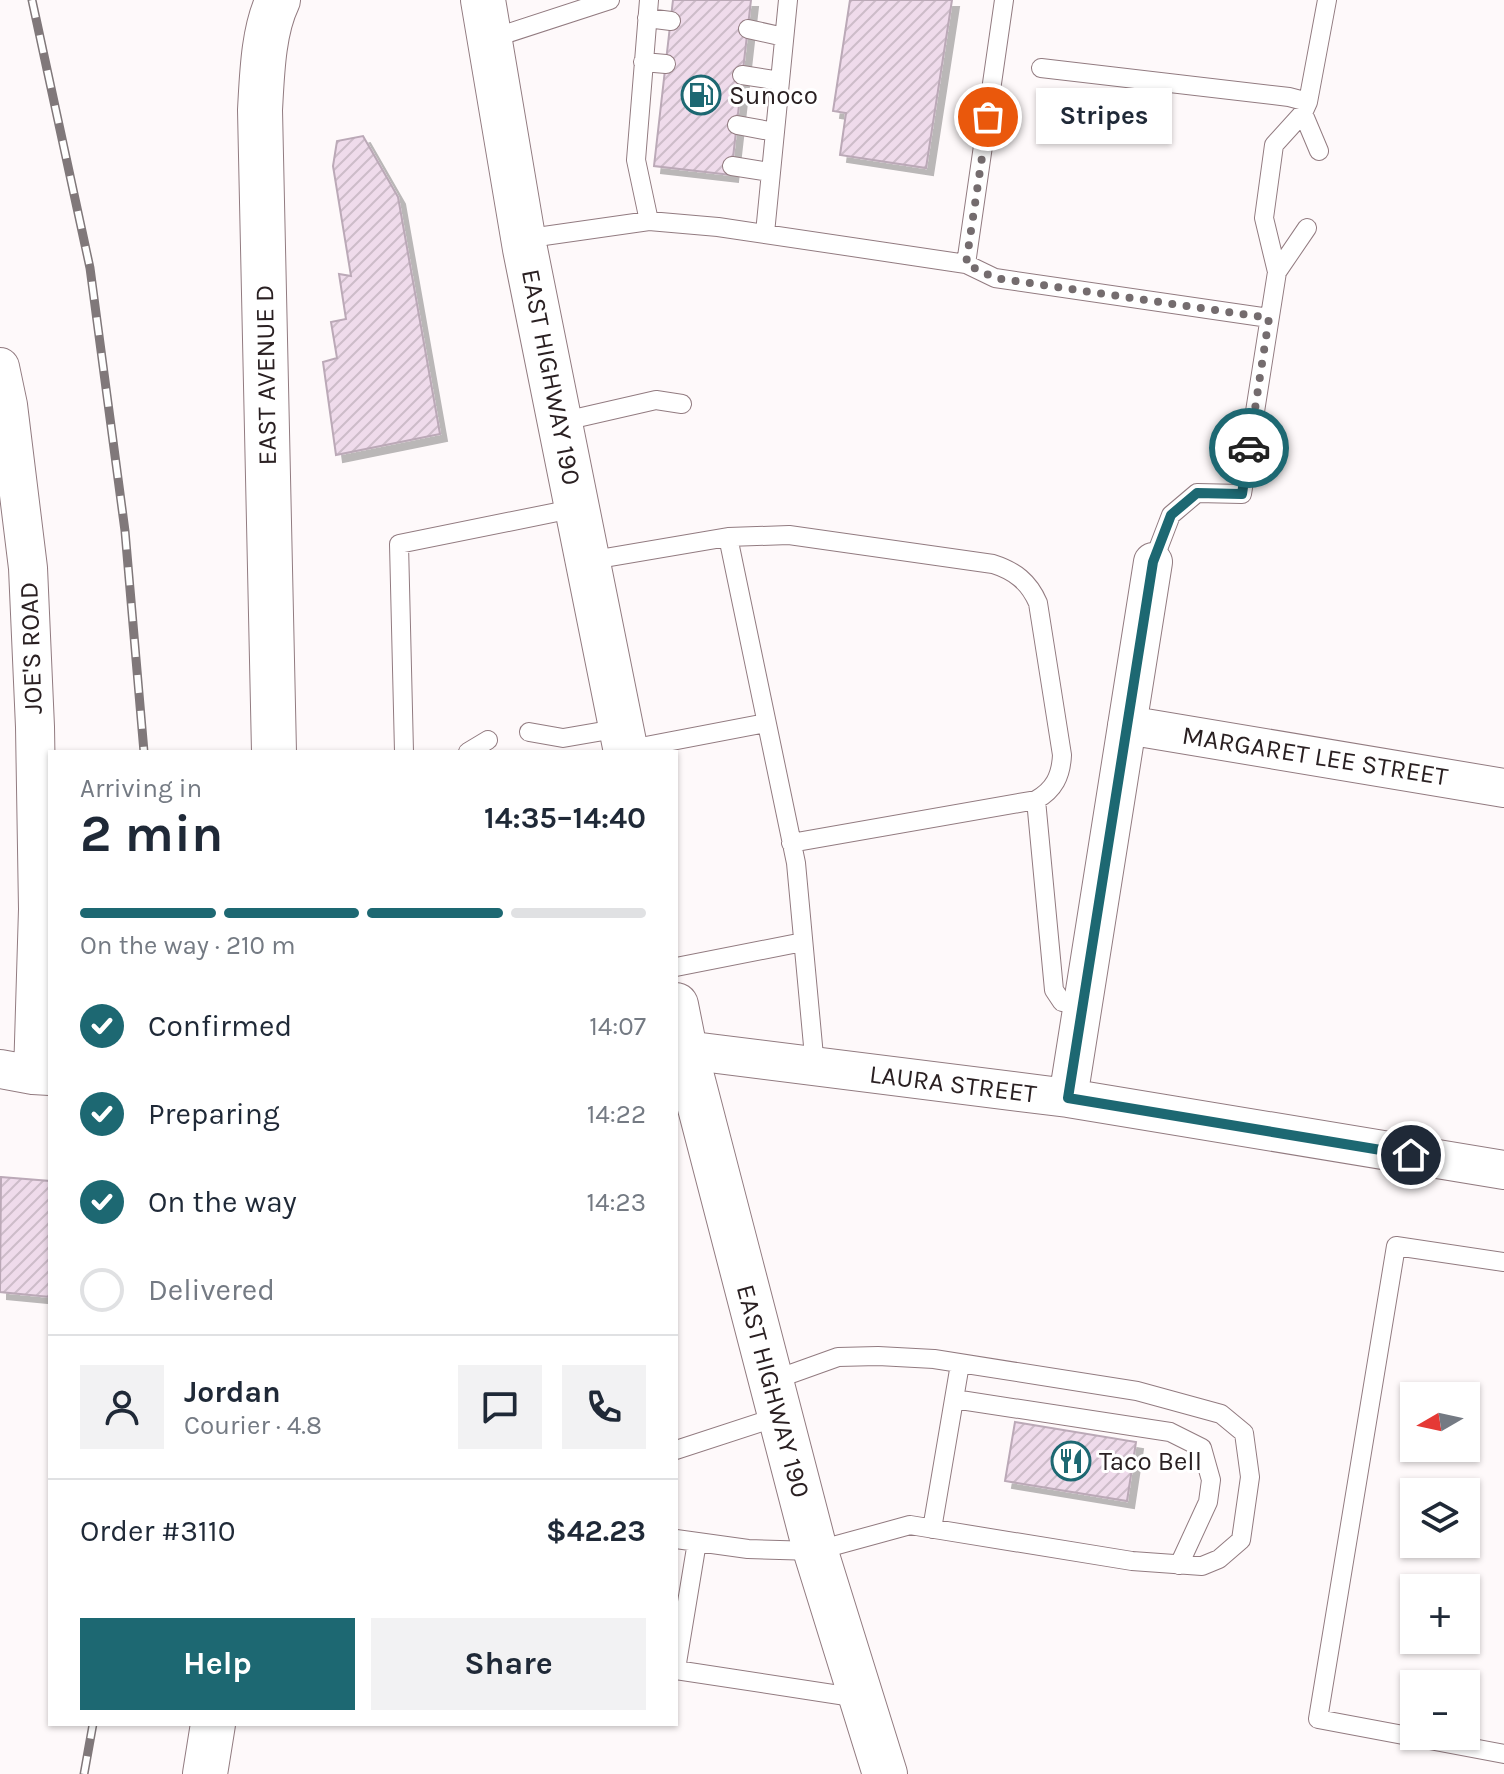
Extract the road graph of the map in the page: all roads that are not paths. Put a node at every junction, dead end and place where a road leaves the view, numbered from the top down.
1 (610, 0) edge
2 (788, 0) edge
3 (1004, 0) edge
4 (1327, 0) edge
5 (272, 5) edge
6 (648, 9) edge
7 (487, 20) edge
8 (671, 21) dead end
9 (748, 29) dead end
10 (784, 37) junction
11 (643, 62) junction
12 (666, 64) dead end
13 (1041, 68) dead end
14 (742, 75) dead end
15 (780, 81) junction
16 (1306, 107) junction
17 (640, 112) junction
18 (660, 114) dead end
19 (737, 125) dead end
20 (775, 132) junction
21 (1319, 151) dead end
22 (732, 166) dead end
23 (770, 172) junction
24 (649, 221) junction
25 (1307, 228) dead end
26 (765, 233) junction
27 (523, 239) junction
28 (966, 264) junction
29 (1277, 272) junction
30 (1269, 318) junction
31 (0, 367) edge
32 (682, 404) dead end
33 (560, 422) junction
34 (577, 508) junction
35 (728, 537) junction
36 (587, 561) junction
37 (1153, 562) joint
38 (766, 723) junction
39 (1127, 725) junction
40 (529, 732) dead end
41 (563, 738) junction
42 (488, 740) dead end
43 (624, 744) edge
44 (274, 750) edge
45 (404, 750) edge
46 (471, 750) edge
47 (549, 750) edge
48 (1504, 788) edge
49 (1036, 800) junction
50 (791, 843) junction
51 (803, 942) junction
52 (678, 967) edge
53 (1083, 1006) junction
54 (678, 1015) edge
55 (685, 1050) junction
56 (815, 1067) junction
57 (28, 1073) edge
58 (1068, 1098) junction
59 (1504, 1170) edge
60 (1504, 1262) edge
61 (960, 1364) junction
62 (775, 1399) junction
63 (954, 1399) junction
64 (678, 1449) edge
65 (932, 1529) junction
66 (678, 1539) edge
67 (697, 1542) junction
68 (815, 1551) junction
69 (1179, 1565) junction
70 (678, 1657) edge
71 (678, 1669) edge
72 (861, 1698) junction
73 (213, 1726) edge
74 (1504, 1754) edge
75 (205, 1774) edge
76 (885, 1774) edge

1 - 7 lane
2 - 10 lane
3 - 28 lane
4 - 16 lane
5 - 44 main road, EAST AVENUE D
6 - 8 lane
6 - 11 lane
7 - 27 main road, EAST HIGHWAY 190
9 - 10 lane
10 - 15 lane
11 - 12 lane
11 - 17 lane
13 - 16 lane
14 - 15 lane
15 - 20 lane
16 - 21 lane
16 - 29 lane
17 - 18 lane
17 - 24 lane
19 - 20 lane
20 - 23 lane
22 - 23 lane
23 - 26 lane
24 - 26 lane
24 - 27 lane
25 - 29 lane
26 - 28 lane
27 - 33 main road, EAST HIGHWAY 190
28 - 30 lane
29 - 30 lane
30 - 37 lane
31 - 57 street, JOE'S ROAD
32 - 33 lane
33 - 34 main road, EAST HIGHWAY 190
34 - 36 main road, EAST HIGHWAY 190
34 - 45 lane
35 - 36 lane
35 - 38 lane
35 - 49 lane
36 - 43 main road, EAST HIGHWAY 190
37 - 39 street
38 - 43 lane
38 - 50 lane
39 - 48 street, MARGARET LEE STREET
39 - 53 street
40 - 41 lane
41 - 43 lane
41 - 47 lane
42 - 46 lane
49 - 50 lane
49 - 53 lane
50 - 51 lane
51 - 52 lane
51 - 56 lane
53 - 58 street
54 - 55 main road, EAST HIGHWAY 190
55 - 56 street, LAURA STREET
55 - 62 main road, EAST HIGHWAY 190
56 - 58 street, LAURA STREET
58 - 59 street, LAURA STREET
60 - 74 lane
61 - 62 lane
61 - 63 lane
61 - 69 lane
62 - 64 lane
62 - 68 main road, EAST HIGHWAY 190
63 - 65 lane
63 - 69 lane
65 - 68 lane
65 - 69 lane
66 - 67 lane
67 - 68 lane
67 - 70 lane
68 - 72 main road, EAST HIGHWAY 190
71 - 72 lane
72 - 76 main road, EAST HIGHWAY 190
73 - 75 main road

